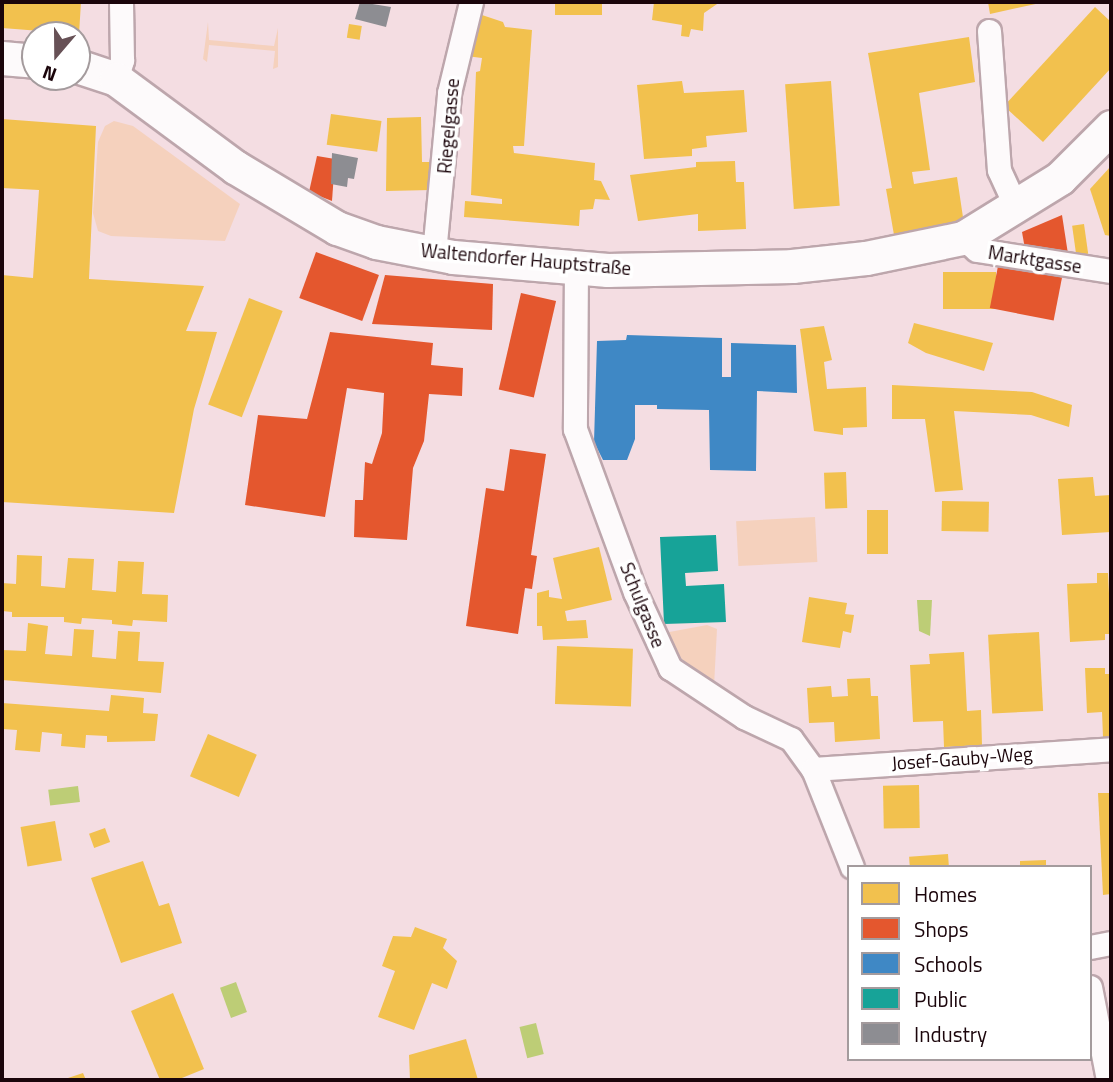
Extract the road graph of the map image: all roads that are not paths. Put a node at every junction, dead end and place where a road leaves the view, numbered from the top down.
1 (121, 2) edge
2 (471, 2) edge
3 (989, 31) dead end
4 (2, 58) edge
5 (21, 60) edge
6 (91, 71) edge
7 (116, 79) junction
8 (1111, 127) edge
9 (1016, 207) junction
10 (963, 239) junction
11 (434, 253) junction
12 (576, 267) junction
13 (1111, 271) edge
14 (1111, 749) edge
15 (813, 769) junction
16 (851, 865) edge
17 (1111, 943) edge
18 (1092, 947) edge
19 (1092, 998) edge
20 (1108, 1080) edge

1 - 7 street
2 - 11 street, Riegelgasse
3 - 9 street
4 - 5 main road
6 - 7 main road, Waltendorfer Hauptstraße
7 - 11 main road, Waltendorfer Hauptstraße
8 - 9 main road, Waltendorfer Hauptstraße
9 - 10 main road, Waltendorfer Hauptstraße
10 - 12 main road, Waltendorfer Hauptstraße
10 - 13 street, Marktgasse
11 - 12 main road, Waltendorfer Hauptstraße
12 - 15 street, Schulgasse
14 - 15 street, Josef-Gauby-Weg
15 - 16 street, Schulgasse
17 - 18 street
19 - 20 street

